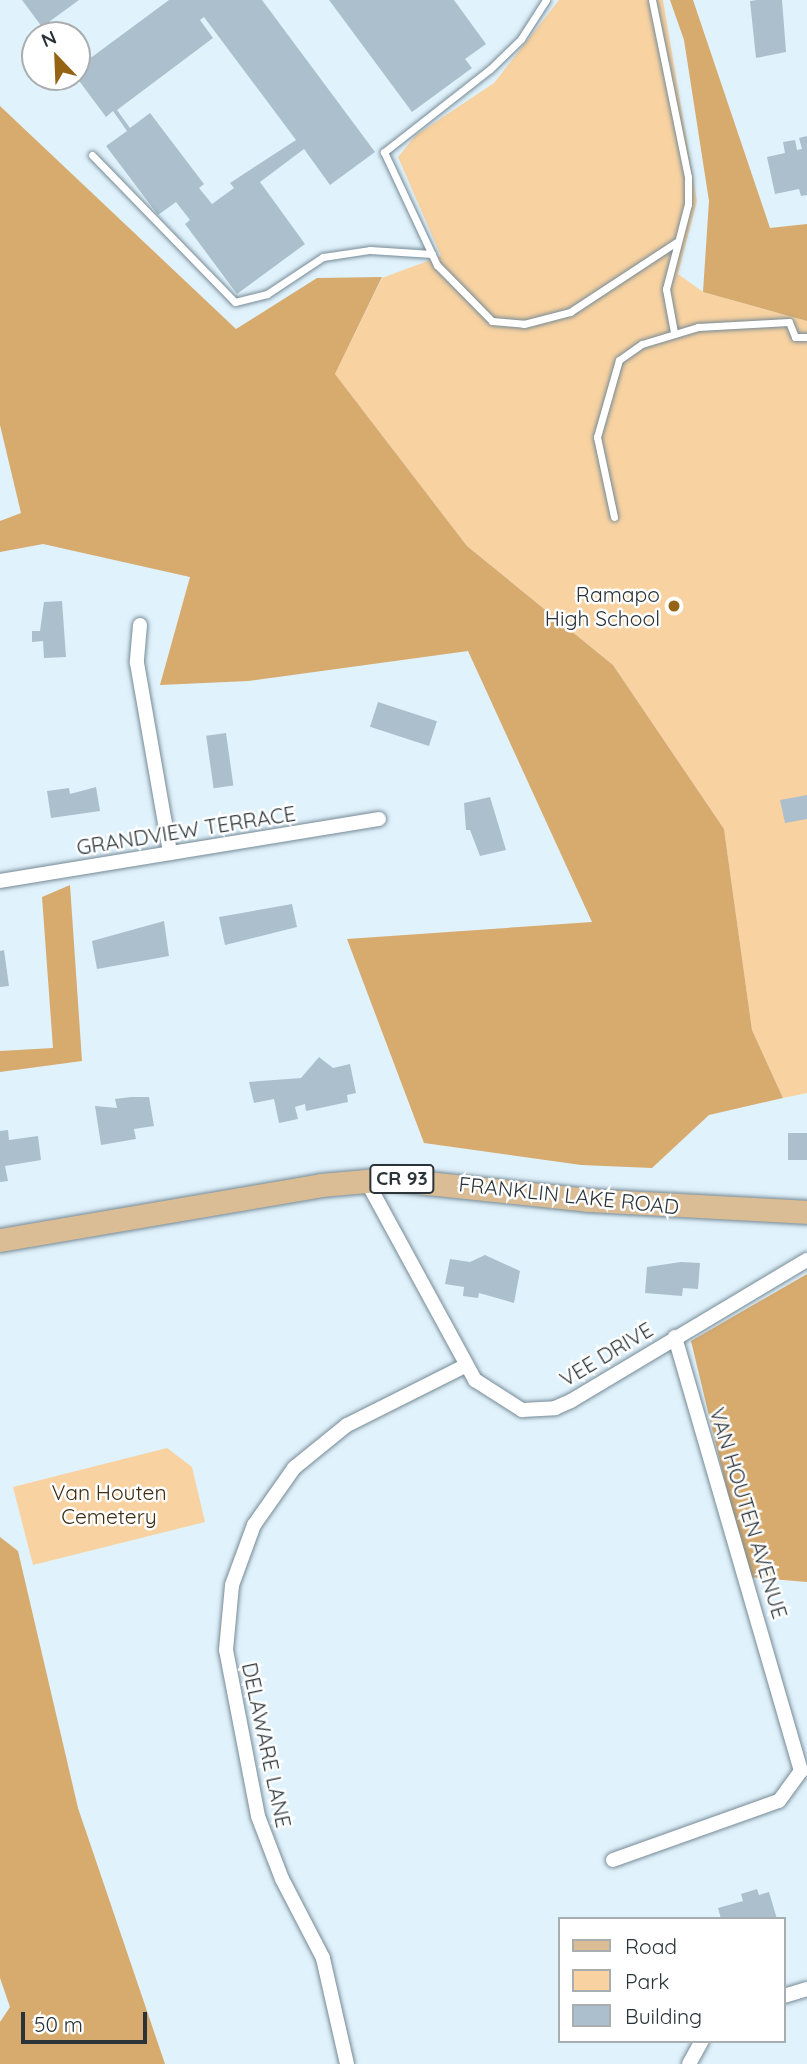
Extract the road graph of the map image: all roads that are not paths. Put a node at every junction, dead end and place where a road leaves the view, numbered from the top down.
1 (547, 0) edge
2 (652, 0) edge
3 (92, 155) dead end
4 (678, 242) junction
5 (432, 254) junction
6 (674, 332) junction
7 (807, 337) edge
8 (614, 517) dead end
9 (140, 625) dead end
10 (379, 819) dead end
11 (170, 853) junction
12 (0, 881) edge
13 (366, 1180) junction
14 (807, 1212) edge
15 (0, 1240) edge
16 (807, 1260) edge
17 (675, 1337) junction
18 (465, 1366) junction
19 (612, 1860) dead end
20 (807, 1989) edge
21 (786, 1995) edge
22 (701, 2043) edge
23 (347, 2064) edge
24 (689, 2064) edge

1 - 5 lane
2 - 4 lane
3 - 5 lane
4 - 5 lane
4 - 6 lane
6 - 7 lane
6 - 8 lane
9 - 11 street
10 - 11 street, GRANDVIEW TERRACE
11 - 12 street, GRANDVIEW TERRACE
13 - 14 main road, FRANKLIN LAKE ROAD / CR 93
13 - 15 main road, FRANKLIN LAKE ROAD / CR 93
13 - 18 street, VEE DRIVE
16 - 17 street, VEE DRIVE
17 - 18 street, VEE DRIVE
17 - 19 street, VAN HOUTEN AVENUE
18 - 23 street, DELAWARE LANE
20 - 21 street
22 - 24 street

